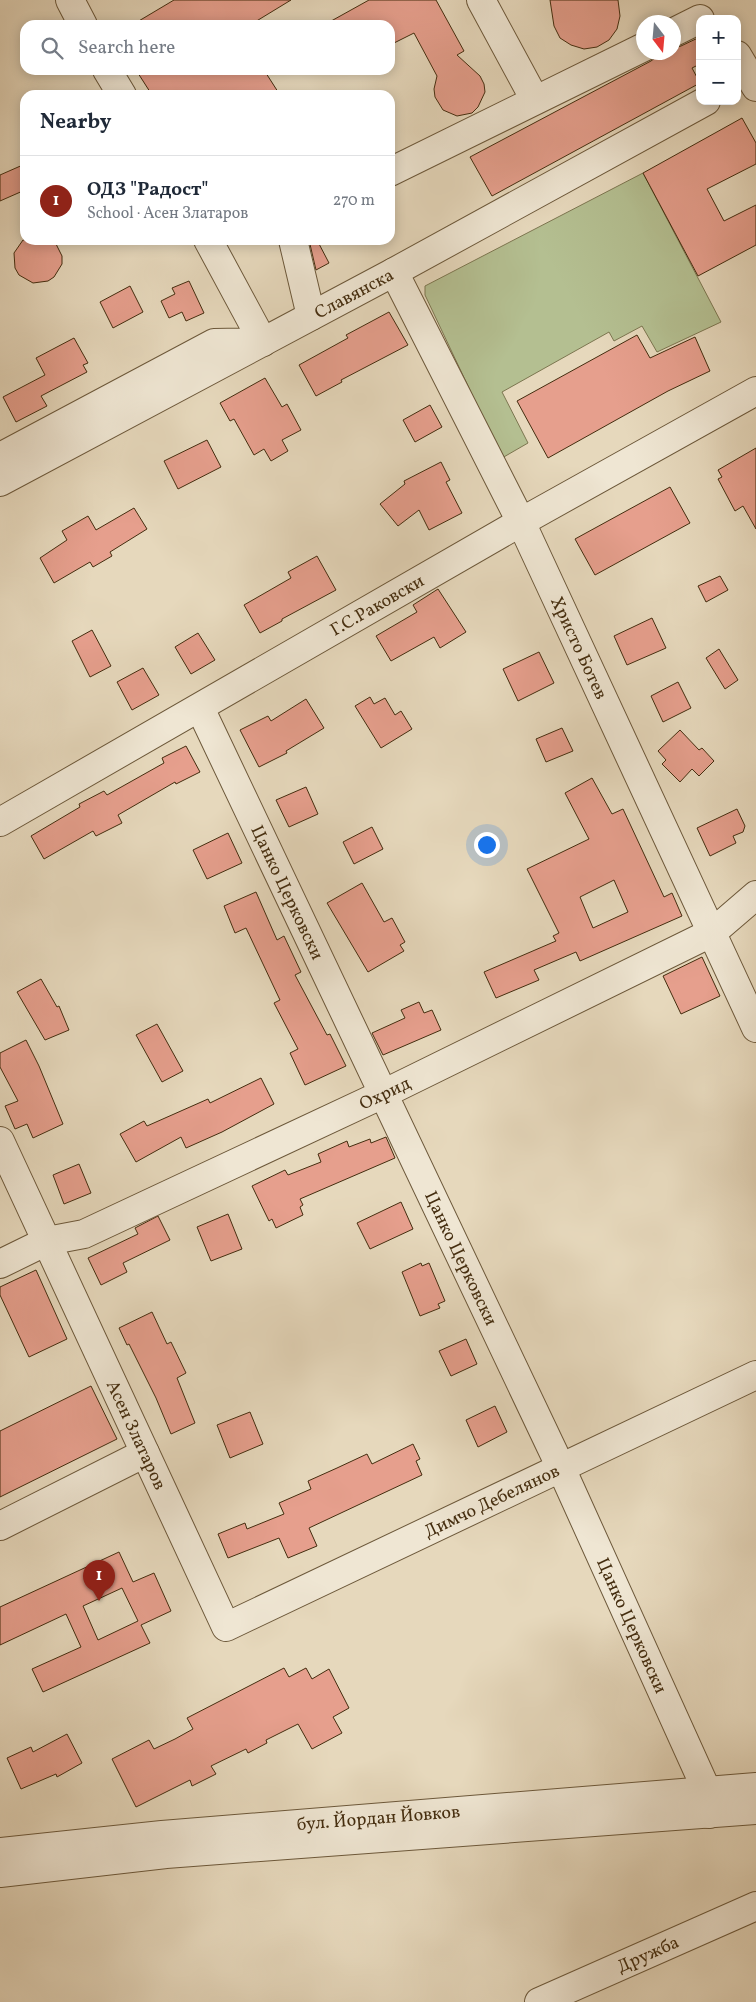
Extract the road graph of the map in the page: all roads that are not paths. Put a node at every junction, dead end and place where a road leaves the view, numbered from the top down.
1 (70, 0) edge
2 (481, 0) edge
3 (705, 14) edge
4 (80, 20) edge
5 (681, 28) edge
6 (636, 51) edge
7 (110, 75) edge
8 (119, 90) edge
9 (535, 100) junction
10 (699, 105) edge
11 (395, 170) edge
12 (211, 245) edge
13 (294, 245) edge
14 (394, 272) junction
15 (311, 316) junction
16 (263, 342) junction
17 (756, 391) edge
18 (0, 457) edge
19 (0, 482) edge
20 (521, 522) junction
21 (200, 708) junction
22 (0, 822) edge
23 (756, 895) edge
24 (713, 932) junction
25 (756, 1028) edge
26 (383, 1094) junction
27 (0, 1141) edge
28 (47, 1241) junction
29 (0, 1264) edge
30 (756, 1375) edge
31 (145, 1452) junction
32 (561, 1468) junction
33 (0, 1526) edge
34 (226, 1627) joint
35 (756, 1787) edge
36 (708, 1802) junction
37 (756, 1810) edge
38 (0, 1852) edge
39 (0, 1873) edge
40 (756, 1906) edge
41 (539, 2002) edge

1 - 4 street
2 - 9 street
3 - 5 street
6 - 9 street
7 - 8 street
9 - 11 street
10 - 14 street, Славянска
12 - 16 street
13 - 15 street
14 - 15 street, Славянска
14 - 20 street, Христо Ботев
15 - 16 street, Славянска
16 - 18 street
16 - 19 street, Славянска
17 - 20 street, Г.С.Раковски
20 - 21 street, Г.С.Раковски
20 - 24 street, Христо Ботев
21 - 22 street, Г.С.Раковски
21 - 26 street, Цанко Церковски
23 - 24 street, Охрид
24 - 25 street, Христо Ботев
24 - 26 street, Охрид
26 - 28 street, Охрид
26 - 32 street, Цанко Церковски
27 - 28 street, Асен Златаров
28 - 29 street, Охрид
28 - 31 street, Асен Златаров
30 - 32 street, Димчо Дебелянов
31 - 33 street
31 - 34 street, Асен Златаров
32 - 34 street, Димчо Дебелянов
32 - 36 street, Цанко Церковски
35 - 36 street, бул. Йордан Йовков
36 - 37 street, бул. Йордан Йовков
36 - 38 street, бул. Йордан Йовков
36 - 39 street, бул. Йордан Йовков
40 - 41 street, Дружба

